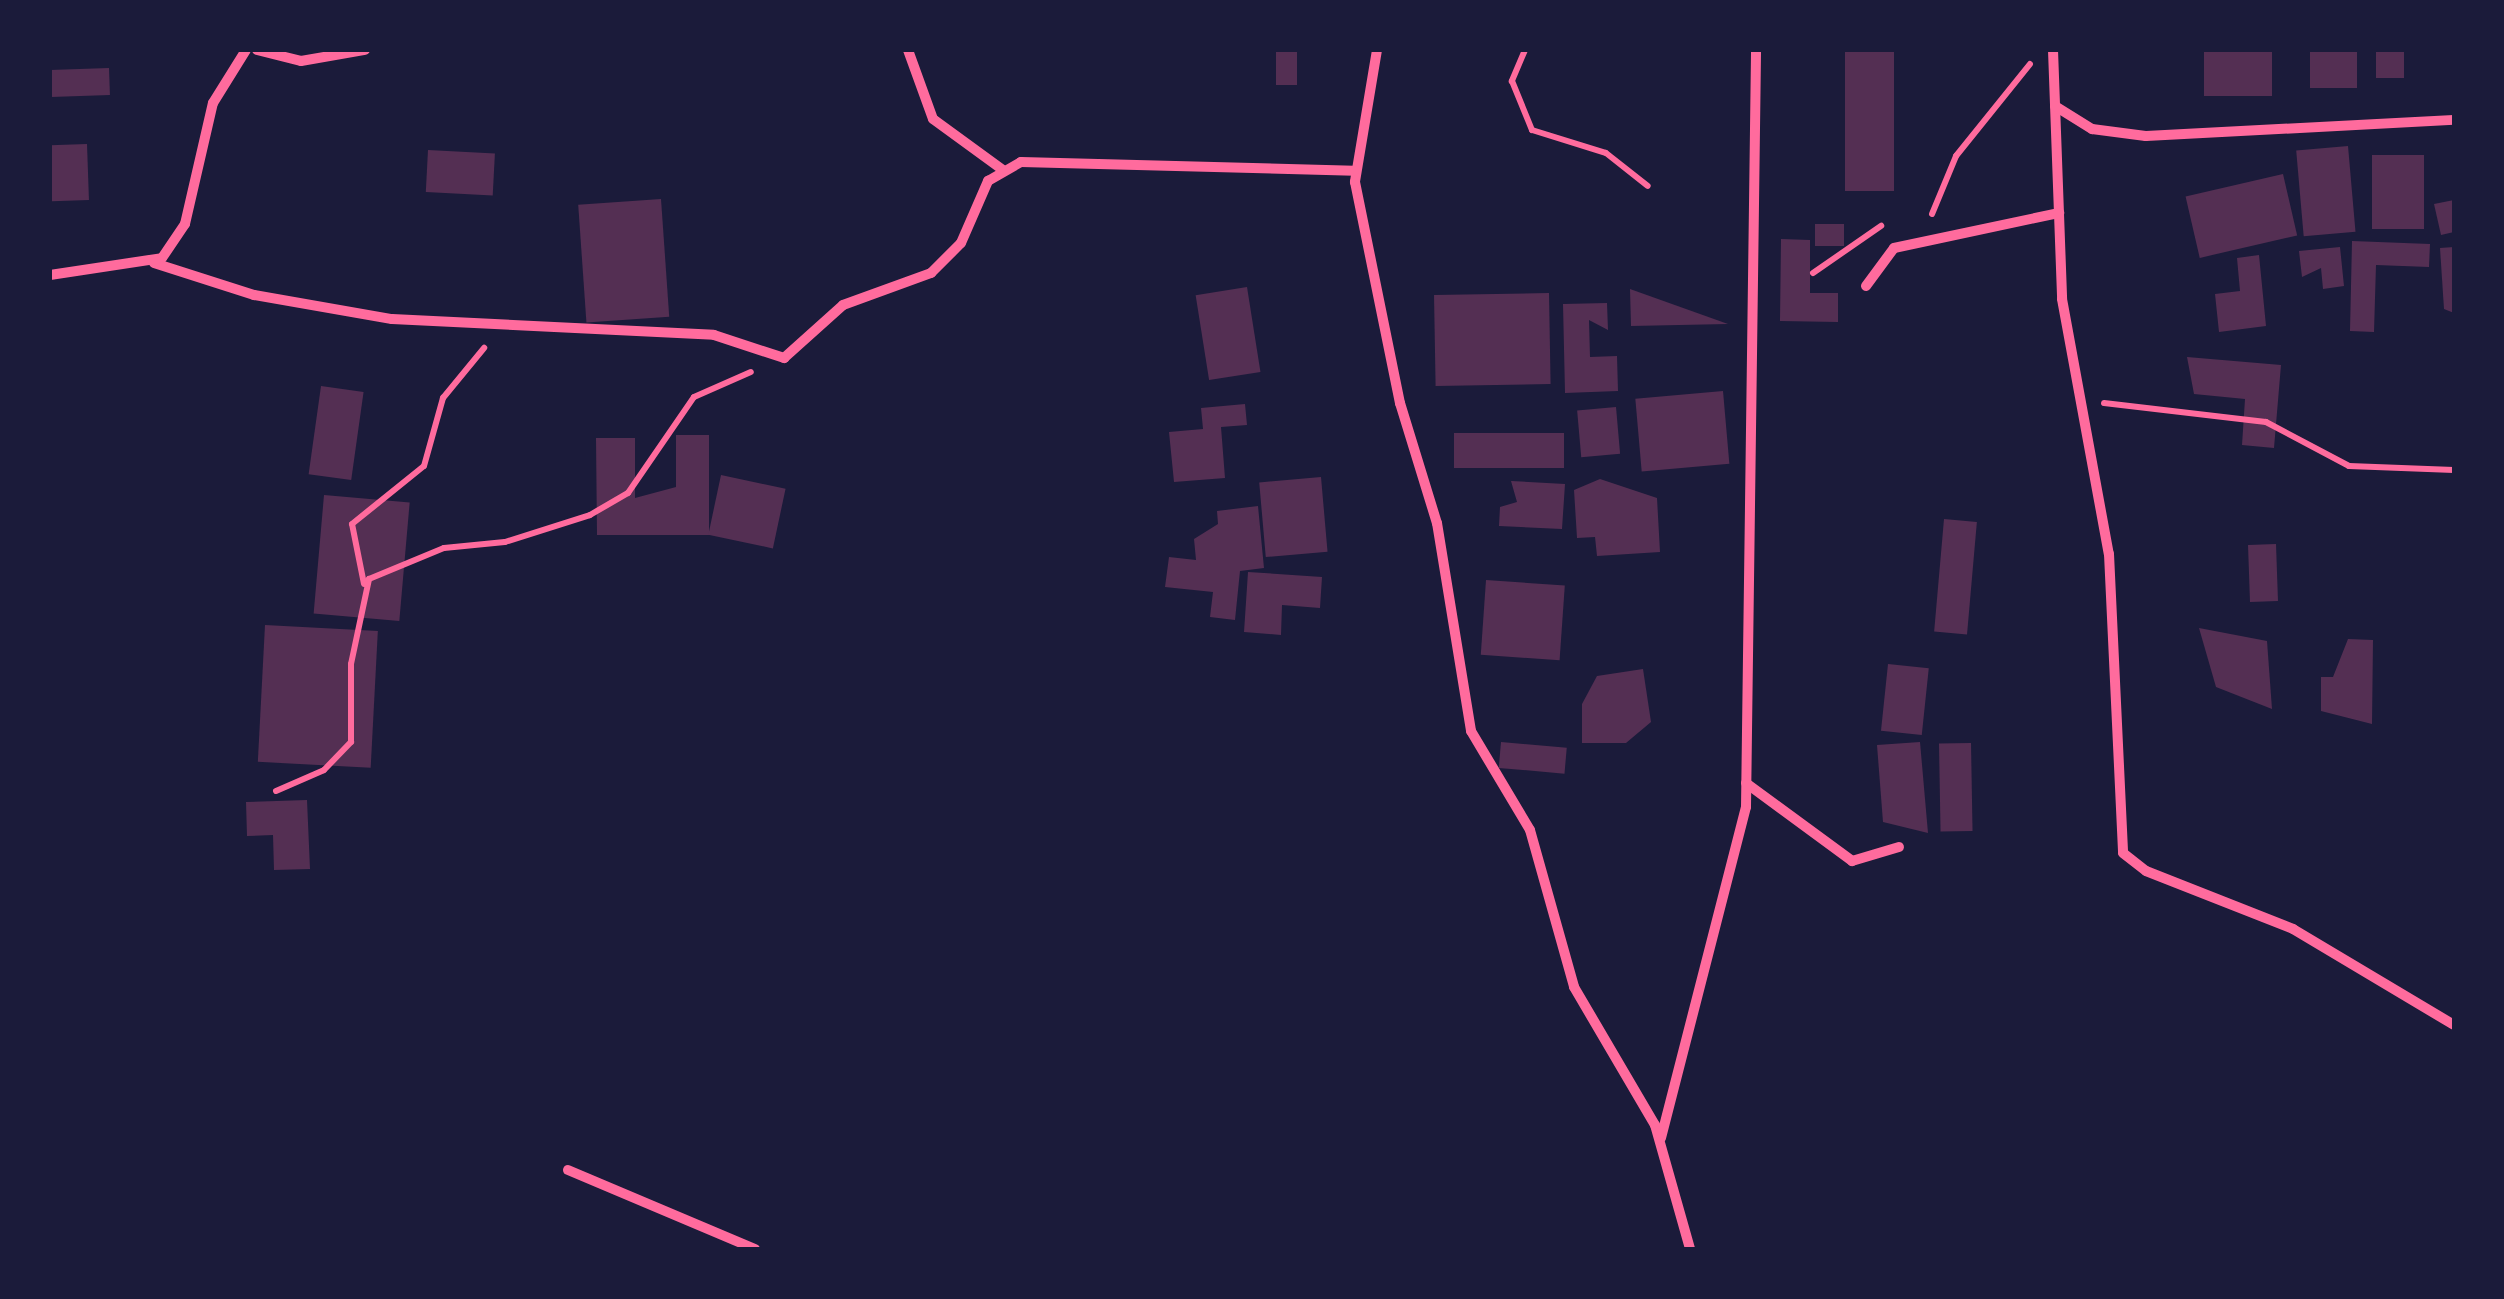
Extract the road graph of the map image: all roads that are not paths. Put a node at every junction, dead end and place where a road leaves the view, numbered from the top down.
1 (246, 50) edge
2 (257, 50) edge
3 (365, 50) edge
4 (908, 50) edge
5 (1377, 50) edge
6 (1756, 50) edge
7 (2050, 50) edge
8 (2055, 106) junction
9 (2454, 120) edge
10 (1002, 170) junction
11 (1354, 171) junction
12 (2059, 213) junction
13 (154, 263) junction
14 (50, 275) edge
15 (1866, 286) dead end
16 (1746, 783) junction
17 (1899, 848) dead end
18 (2454, 1025) edge
19 (1661, 1139) junction
20 (568, 1170) dead end
21 (755, 1249) edge
22 (1690, 1249) edge

1 - 13 street
2 - 3 street
4 - 10 street
5 - 11 street
6 - 16 street
7 - 8 street
8 - 9 street
8 - 12 street
10 - 11 street
10 - 13 street
11 - 19 street
12 - 15 street
12 - 18 street
13 - 14 street
16 - 17 street
16 - 19 street
19 - 22 street
20 - 21 street

